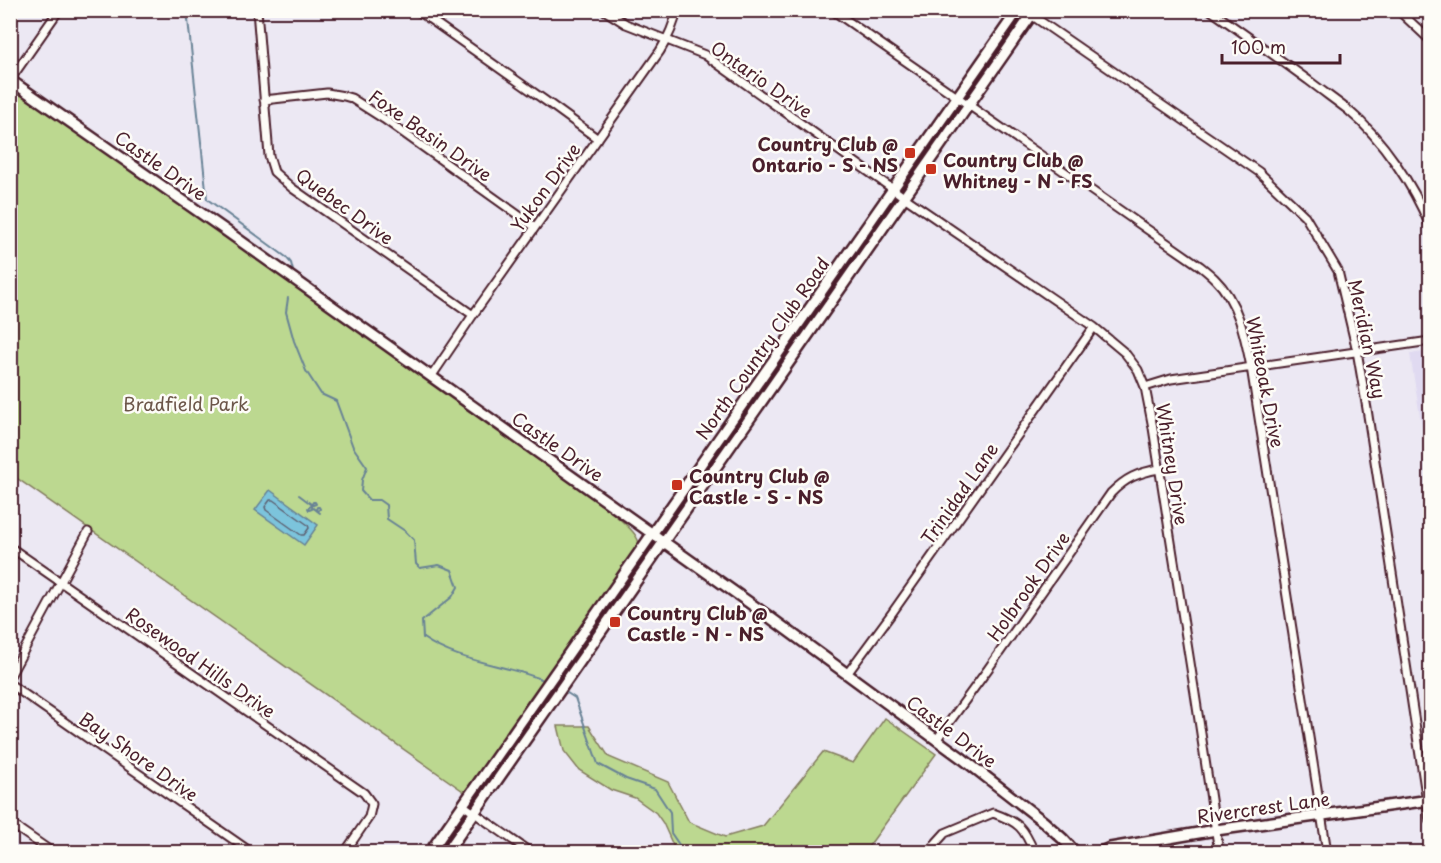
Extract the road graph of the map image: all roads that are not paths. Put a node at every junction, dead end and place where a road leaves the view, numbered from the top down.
1 (59, 10) edge
2 (257, 10) edge
3 (417, 10) edge
4 (604, 10) edge
5 (677, 10) edge
6 (832, 10) edge
7 (1018, 10) edge
8 (1210, 10) edge
9 (1398, 10) edge
10 (1030, 12) edge
11 (667, 40) junction
12 (1431, 40) edge
13 (10, 80) edge
14 (957, 98) junction
15 (264, 100) junction
16 (968, 106) junction
17 (598, 139) junction
18 (894, 189) junction
19 (904, 197) junction
20 (1431, 226) edge
21 (535, 227) junction
22 (473, 315) junction
23 (1094, 327) junction
24 (1431, 341) edge
25 (1357, 351) junction
26 (1251, 367) junction
27 (768, 369) junction
28 (431, 377) junction
29 (779, 377) junction
30 (1145, 387) junction
31 (1159, 469) junction
32 (88, 532) dead end
33 (653, 534) junction
34 (664, 542) junction
35 (10, 547) edge
36 (60, 582) junction
37 (847, 674) junction
38 (10, 676) edge
39 (10, 684) edge
40 (510, 737) junction
41 (937, 739) junction
42 (522, 746) junction
43 (1429, 801) edge
44 (463, 805) junction
45 (475, 813) junction
46 (1321, 816) junction
47 (1431, 821) edge
48 (10, 823) edge
49 (1215, 830) junction
50 (52, 852) edge
51 (251, 852) edge
52 (345, 852) edge
53 (430, 852) edge
54 (447, 852) edge
55 (531, 852) edge
56 (930, 852) edge
57 (1034, 852) edge
58 (1075, 852) edge
59 (1101, 852) edge
60 (1219, 852) edge
61 (1327, 852) edge

1 - 13 street
2 - 15 street, Quebec Drive
3 - 17 street
4 - 11 street, Ontario Drive
5 - 11 street, Yukon Drive
6 - 14 street, Whiteoak Drive
7 - 14 main road, North Country Club Road
8 - 20 street
9 - 12 street
10 - 16 main road, North Country Club Road
10 - 25 street, Meridian Way
11 - 17 street, Yukon Drive
11 - 18 street, Ontario Drive
13 - 28 main road, Castle Drive
14 - 16 street, Whiteoak Drive
14 - 18 main road, North Country Club Road
15 - 21 street, Foxe Basin Drive
15 - 22 street, Quebec Drive
16 - 19 main road, North Country Club Road
16 - 26 street, Whiteoak Drive
17 - 21 street, Yukon Drive
18 - 19 street, Ontario Drive
18 - 27 main road, North Country Club Road
19 - 23 street, Whitney Drive
19 - 29 main road, North Country Club Road
21 - 22 street, Yukon Drive
22 - 28 street, Yukon Drive
23 - 30 street, Whitney Drive
23 - 37 street, Trinidad Lane
24 - 25 street
25 - 26 street
25 - 43 street, Meridian Way
26 - 30 street
26 - 46 street, Whiteoak Drive
27 - 29 main road
27 - 33 main road, North Country Club Road
28 - 33 main road, Castle Drive
29 - 34 main road, North Country Club Road
30 - 31 street, Whitney Drive
31 - 41 street, Holbrook Drive
31 - 49 street, Whitney Drive
32 - 36 street
33 - 34 main road, Castle Drive
33 - 40 main road, North Country Club Road
34 - 37 main road, Castle Drive
34 - 42 main road, North Country Club Road
35 - 36 street, Rosewood Hills Drive
36 - 38 street
36 - 52 street, Rosewood Hills Drive
37 - 41 main road, Castle Drive
39 - 51 street, Bay Shore Drive
40 - 42 main road
40 - 44 main road, North Country Club Road
41 - 58 main road, Castle Drive
42 - 45 main road, North Country Club Road
43 - 46 main road, Rivercrest Lane
43 - 47 street, Meridian Way
44 - 45 street
44 - 53 main road, North Country Club Road
45 - 54 main road, North Country Club Road
45 - 55 street
46 - 49 main road, Rivercrest Lane
46 - 61 street, Whiteoak Drive
48 - 50 street
49 - 59 main road, Rivercrest Lane
49 - 60 street, Whitney Drive
56 - 57 street

